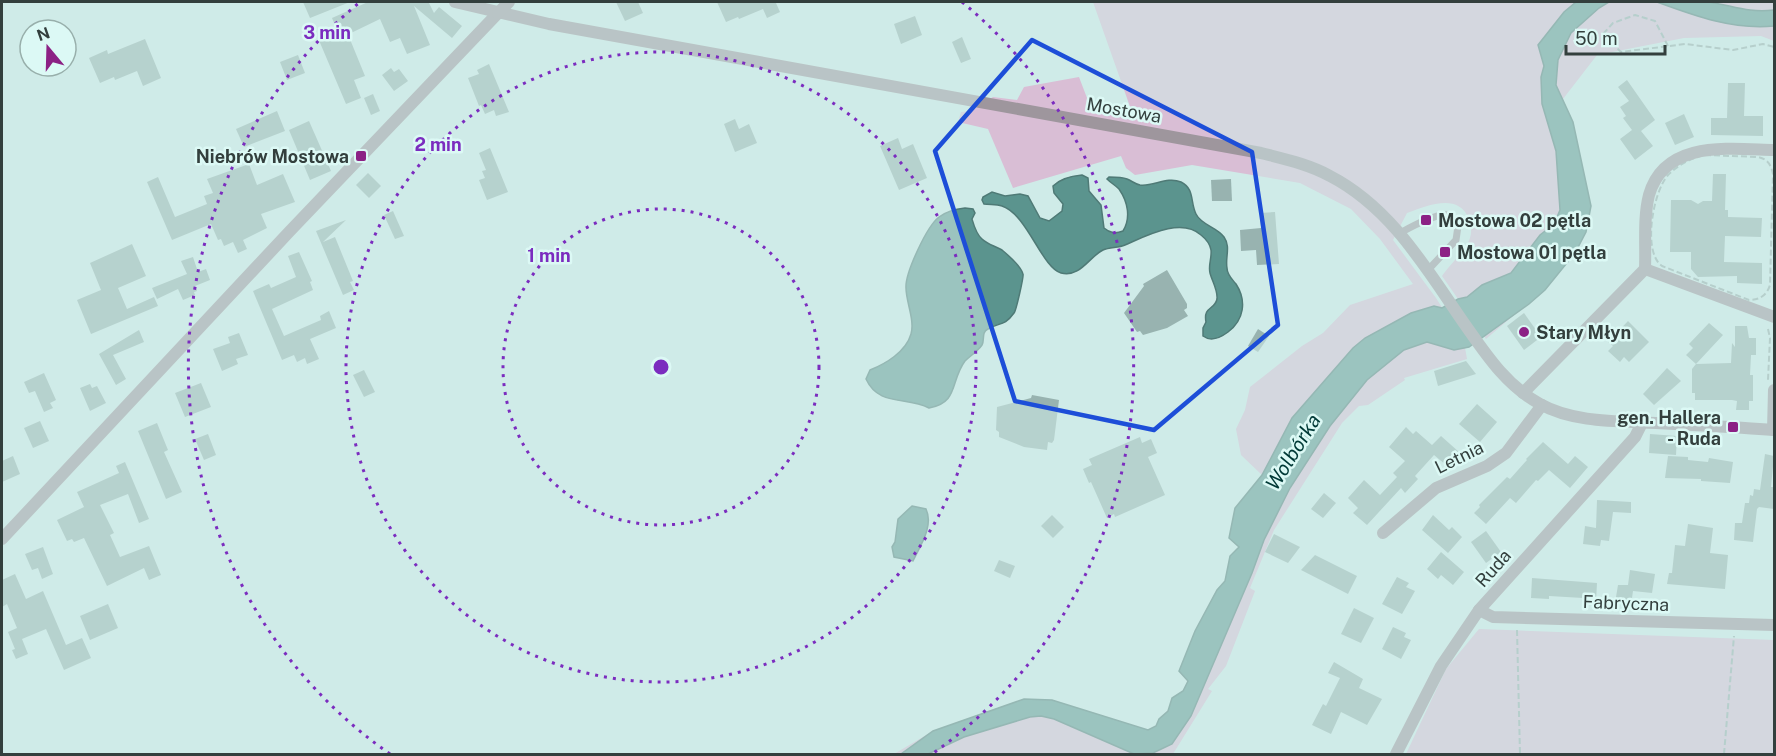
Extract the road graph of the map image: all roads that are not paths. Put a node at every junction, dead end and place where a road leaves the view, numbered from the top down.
1 (455, 2) edge
2 (509, 2) edge
3 (498, 13) junction
4 (1774, 150) edge
5 (1400, 233) junction
6 (1645, 269) junction
7 (1428, 270) junction
8 (1770, 321) edge
9 (1772, 385) edge
10 (1523, 393) junction
11 (1542, 405) junction
12 (1642, 423) junction
13 (1774, 430) edge
14 (1383, 533) dead end
15 (2, 539) edge
16 (1479, 610) junction
17 (1774, 626) edge
18 (1396, 754) edge

1 - 3 street, Mostowa
2 - 3 street
3 - 5 street, Mostowa
3 - 15 street
4 - 6 street
5 - 7 street, Mostowa
5 - 7 lane
6 - 8 street
6 - 10 street
7 - 10 street, Mostowa
9 - 13 street
10 - 11 street, Mostowa
11 - 12 street, Mostowa
11 - 14 street, Letnia
12 - 13 street, Mostowa
12 - 16 street, Ruda
16 - 17 street, Fabryczna
16 - 18 street, Ruda

